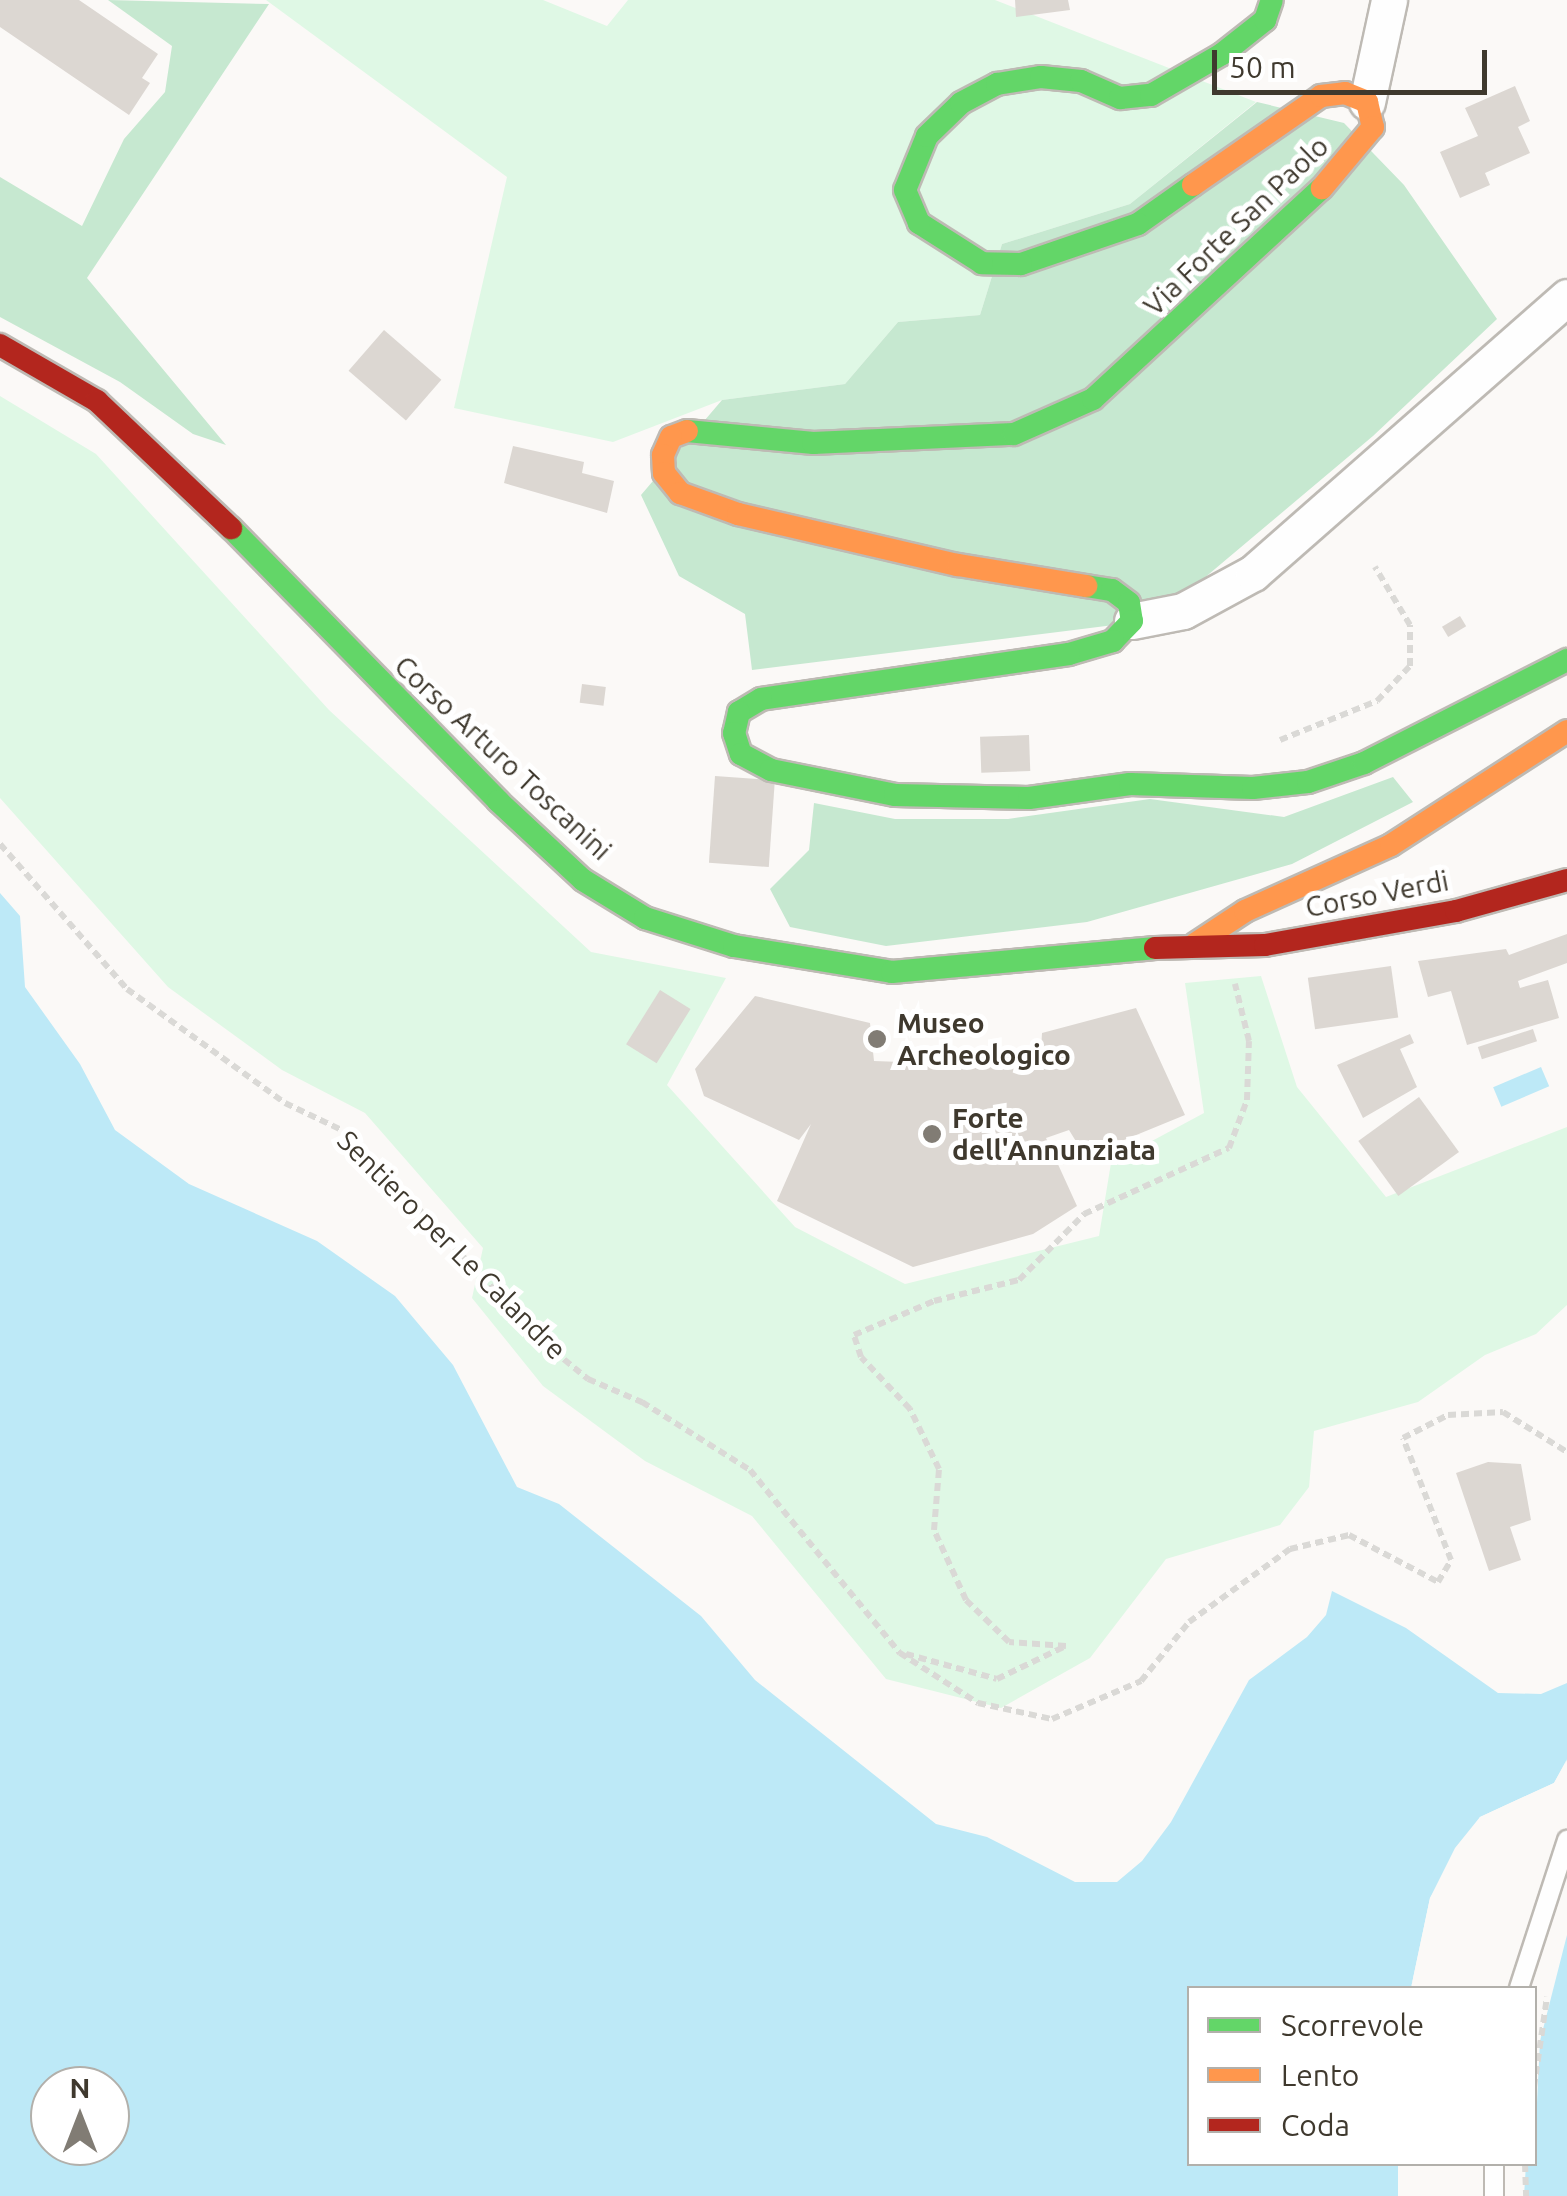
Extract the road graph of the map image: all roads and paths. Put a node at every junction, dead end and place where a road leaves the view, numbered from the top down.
1 (1272, 0) edge
2 (1389, 0) edge
3 (1367, 102) junction
4 (1567, 297) edge
5 (0, 345) edge
6 (1375, 567) dead end
7 (1132, 621) junction
8 (1567, 660) edge
9 (1567, 732) edge
10 (1268, 745) dead end
11 (0, 844) edge
12 (1567, 880) edge
13 (1195, 944) junction
14 (1567, 1452) edge
15 (900, 1653) junction
16 (1567, 1840) edge
17 (1520, 1986) edge
18 (1494, 2166) edge
19 (1525, 2166) edge
20 (1494, 2196) edge
21 (1526, 2196) edge

1 - 3 street, Via Forte San Paolo
2 - 3 street
3 - 7 street, Via Forte San Paolo
4 - 7 street
5 - 13 street, Corso Arturo Toscanini
6 - 10 path
7 - 8 street
9 - 13 street
11 - 15 path, Sentiero per Le Calandre
12 - 13 street, Corso Verdi
13 - 15 path
14 - 15 path, Sentiero per Le Calandre
16 - 17 lane
18 - 20 lane
19 - 21 path

